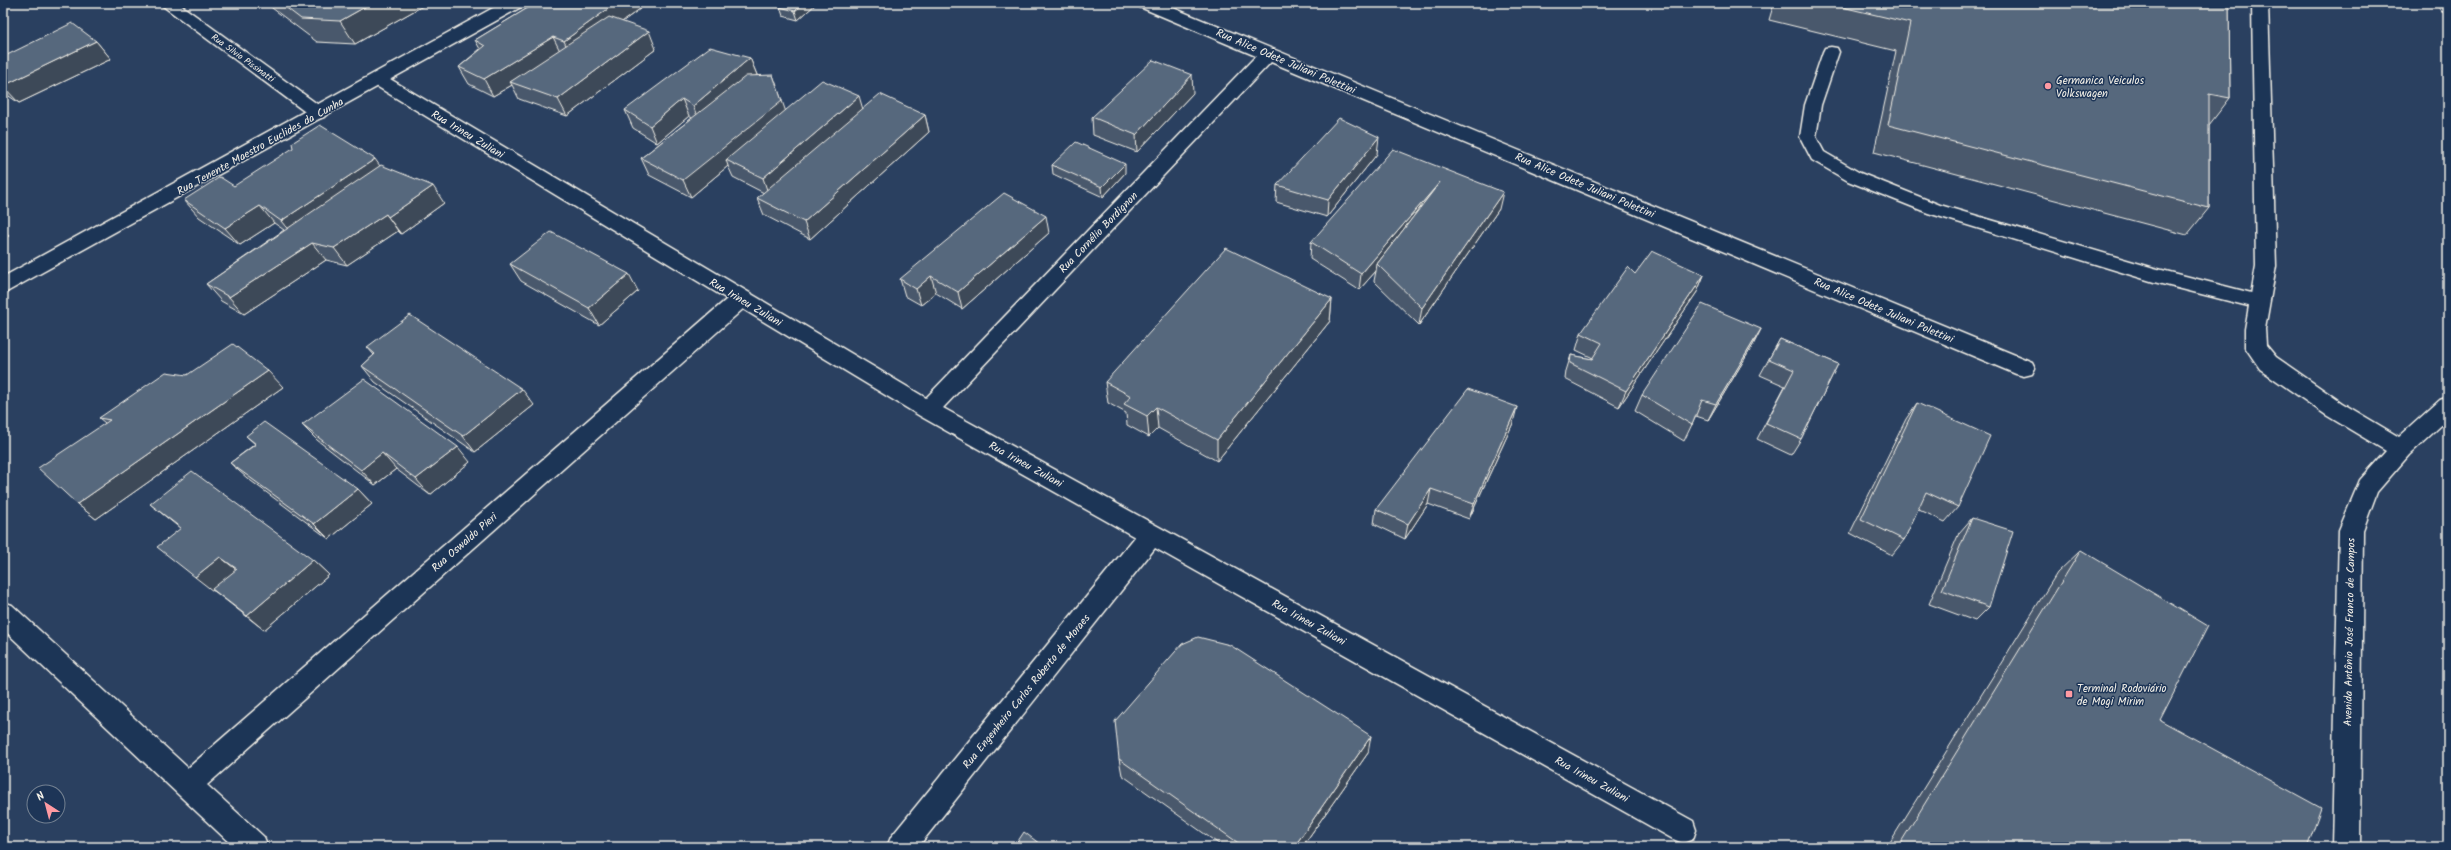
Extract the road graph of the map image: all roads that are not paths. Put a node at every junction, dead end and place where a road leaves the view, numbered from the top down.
1 (168, 3) edge
2 (515, 3) edge
3 (1146, 3) edge
4 (2260, 3) edge
5 (2445, 3) edge
6 (2448, 7) edge
7 (1831, 52) dead end
8 (1268, 54) junction
9 (379, 80) junction
10 (318, 114) junction
11 (3, 286) edge
12 (741, 299) junction
13 (2260, 302) junction
14 (2024, 368) dead end
15 (2448, 406) edge
16 (928, 410) junction
17 (2401, 449) junction
18 (1151, 535) junction
19 (3, 613) edge
20 (187, 786) junction
21 (1683, 830) dead end
22 (254, 847) edge
23 (901, 847) edge
24 (2346, 847) edge

1 - 10 street, Rua Silvio Pissinatti
2 - 9 street, Rua Tenente Maestro Euclides da Cunha
3 - 8 street, Rua Alice Odete Juliani Polettini
4 - 13 street
5 - 6 street
7 - 13 lane
8 - 14 street, Rua Alice Odete Juliani Polettini
8 - 16 street, Rua Cornélio Bordignon
9 - 10 street, Rua Tenente Maestro Euclides da Cunha
9 - 12 street, Rua Irineu Zuliani
10 - 11 street, Rua Tenente Maestro Euclides da Cunha
12 - 16 street, Rua Irineu Zuliani
12 - 20 street, Rua Oswaldo Pieri
13 - 17 street
15 - 17 street, Avenida Antônio José Franco de Campos
16 - 18 street, Rua Irineu Zuliani
17 - 24 street, Avenida Antônio José Franco de Campos
18 - 21 street, Rua Irineu Zuliani
18 - 23 street, Rua Engenheiro Carlos Roberto de Moraes
19 - 20 street
20 - 22 street

